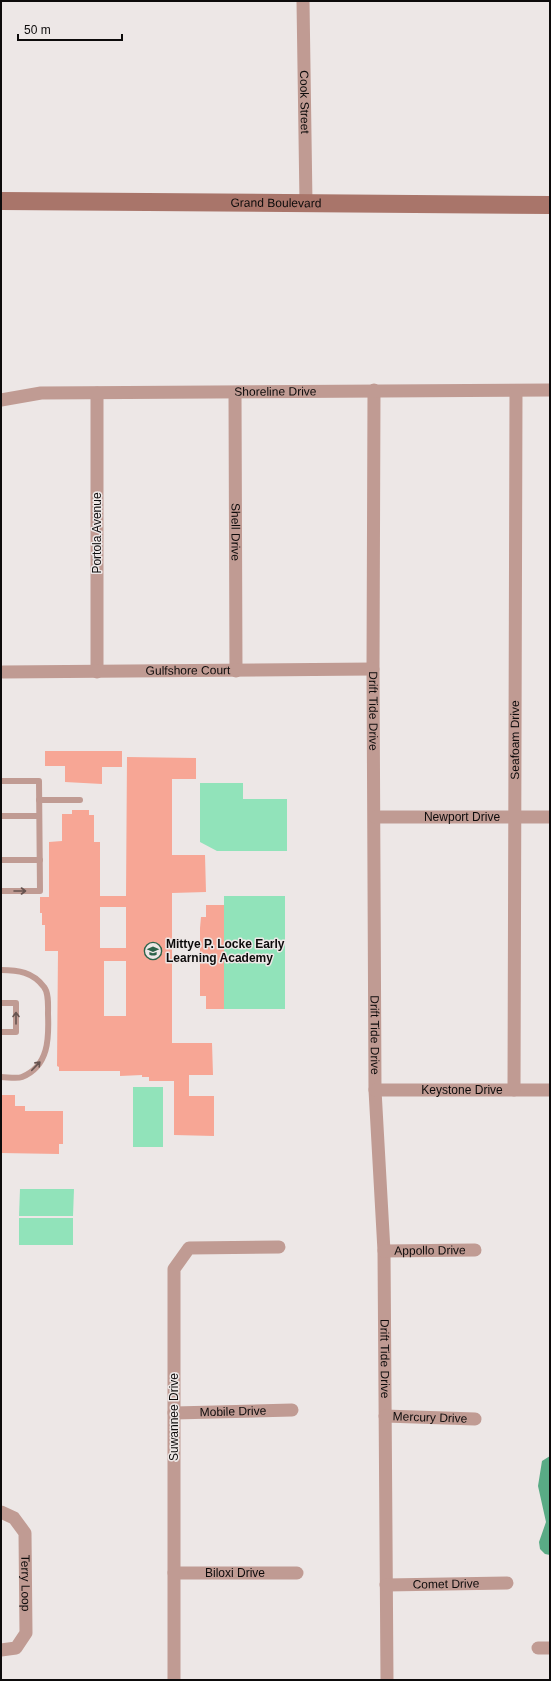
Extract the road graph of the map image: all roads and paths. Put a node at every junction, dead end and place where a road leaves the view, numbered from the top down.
1 (303, 1) edge
2 (1, 201) edge
3 (306, 203) junction
4 (550, 205) edge
5 (374, 390) junction
6 (550, 390) edge
7 (516, 391) junction
8 (97, 393) junction
9 (235, 393) junction
10 (1, 400) edge
11 (372, 669) junction
12 (236, 671) junction
13 (3, 672) dead end
14 (97, 672) junction
15 (1, 782) edge
16 (40, 800) junction
17 (80, 800) dead end
18 (1, 816) edge
19 (40, 816) junction
20 (375, 817) junction
21 (515, 817) junction
22 (550, 817) edge
23 (1, 860) edge
24 (40, 860) junction
25 (1, 892) edge
26 (1, 970) edge
27 (1, 1003) edge
28 (1, 1032) edge
29 (1, 1077) edge
30 (375, 1090) junction
31 (514, 1090) junction
32 (550, 1090) edge
33 (280, 1247) dead end
34 (476, 1250) dead end
35 (384, 1251) junction
36 (292, 1410) dead end
37 (174, 1413) junction
38 (385, 1416) junction
39 (475, 1419) dead end
40 (1, 1512) edge
41 (174, 1573) junction
42 (296, 1573) dead end
43 (507, 1583) dead end
44 (386, 1585) junction
45 (1, 1650) edge
46 (174, 1680) edge
47 (387, 1680) edge

1 - 3 street, Cook Street
2 - 3 main road, Grand Boulevard
3 - 4 main road, Grand Boulevard
5 - 7 street, Shoreline Drive
5 - 9 street, Shoreline Drive
5 - 11 street, Drift Tide Drive
6 - 7 street, Shoreline Drive
7 - 21 street, Seafoam Drive
8 - 9 street, Shoreline Drive
8 - 10 street, Shoreline Drive
8 - 14 street, Portola Avenue
9 - 12 street, Shell Drive
11 - 12 street, Gulfshore Court
11 - 20 street, Drift Tide Drive
12 - 14 street, Gulfshore Court
13 - 14 street, Gulfshore Court
15 - 16 lane
16 - 17 lane
16 - 19 lane
18 - 19 lane
19 - 24 lane
20 - 21 street, Newport Drive
20 - 30 street, Drift Tide Drive
21 - 22 street, Newport Drive
21 - 31 street, Seafoam Drive
23 - 24 lane
25 -> 24 lane
29 -> 26 lane
28 -> 27 lane
30 - 31 street, Keystone Drive
30 - 35 street, Drift Tide Drive
31 - 32 street, Keystone Drive
33 - 37 street, Suwannee Drive
34 - 35 street, Appollo Drive
35 - 38 street, Drift Tide Drive
36 - 37 street, Mobile Drive
37 - 41 street, Suwannee Drive
38 - 39 street, Mercury Drive
38 - 44 street, Drift Tide Drive
40 - 45 street, Terry Loop
41 - 42 street, Biloxi Drive
41 - 46 street, Suwannee Drive
43 - 44 street, Comet Drive
44 - 47 street, Drift Tide Drive

